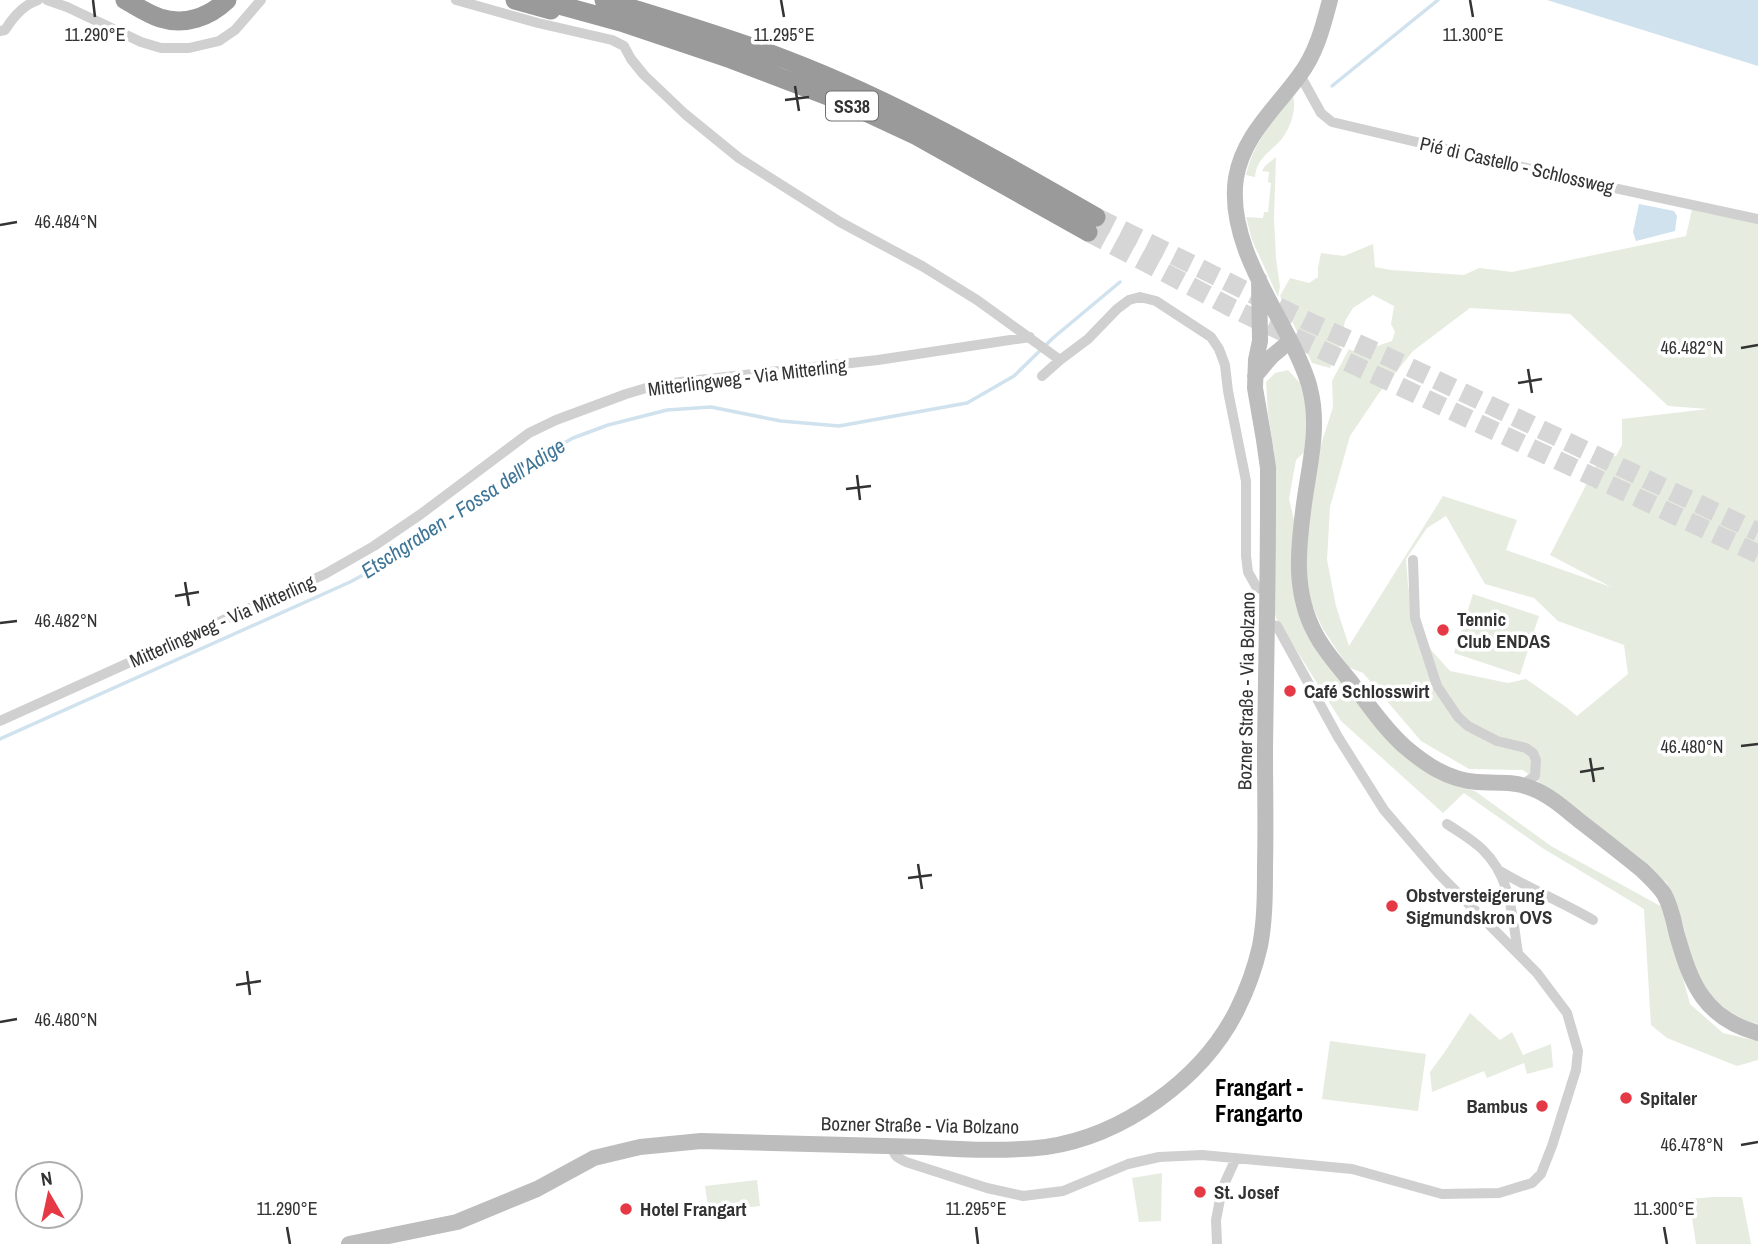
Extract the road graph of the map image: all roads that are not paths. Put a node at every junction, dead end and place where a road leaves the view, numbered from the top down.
1 (38, 0) edge
2 (47, 0) edge
3 (125, 0) edge
4 (261, 0) edge
5 (456, 0) edge
6 (515, 0) edge
7 (541, 0) edge
8 (1331, 0) edge
9 (226, 1) edge
10 (602, 8) edge
11 (715, 21) dead end
12 (0, 31) edge
13 (1300, 75) junction
14 (852, 88) junction
15 (1758, 219) edge
16 (1259, 279) junction
17 (1282, 326) junction
18 (1034, 340) junction
19 (1260, 341) junction
20 (1290, 341) junction
21 (1271, 357) junction
22 (1060, 360) junction
23 (1300, 360) junction
24 (1042, 376) dead end
25 (1255, 376) junction
26 (1413, 560) dead end
27 (1268, 590) junction
28 (1267, 624) junction
29 (0, 721) edge
30 (1522, 785) junction
31 (1447, 824) dead end
32 (1500, 870) junction
33 (1593, 920) dead end
34 (1518, 953) junction
35 (1758, 1033) edge
36 (893, 1146) junction
37 (1236, 1158) junction
38 (349, 1244) edge
39 (1217, 1244) edge

1 - 12 street
2 - 4 street
3 - 9 highway
5 - 18 street
6 - 10 highway
7 - 10 highway, SS38
8 - 13 street
10 - 14 highway, SS38
10 - 14 highway, SS38
11 - 14 highway
13 - 15 street, Pié di Castello - Schlossweg
13 - 16 street
16 - 17 street
16 - 19 street, Bozner Straße - Via Bolzano
17 - 19 street
17 - 20 street
18 - 22 street
18 - 29 street, Mitterlingweg - Via Mitterling
19 - 25 street, Bozner Straße - Via Bolzano
20 - 21 street
20 - 23 street
21 - 23 street
21 - 25 street
22 - 24 street
22 - 27 street
23 - 30 street
25 - 27 street, Bozner Straße - Via Bolzano
26 - 30 street
27 - 28 street, Bozner Straße - Via Bolzano
28 - 34 street
28 - 36 street, Bozner Straße - Via Bolzano
30 - 35 street
31 - 32 street
32 - 33 street
32 - 34 street
34 - 37 street
36 - 37 street
36 - 38 street, Bozner Straße - Via Bolzano
37 - 39 street

